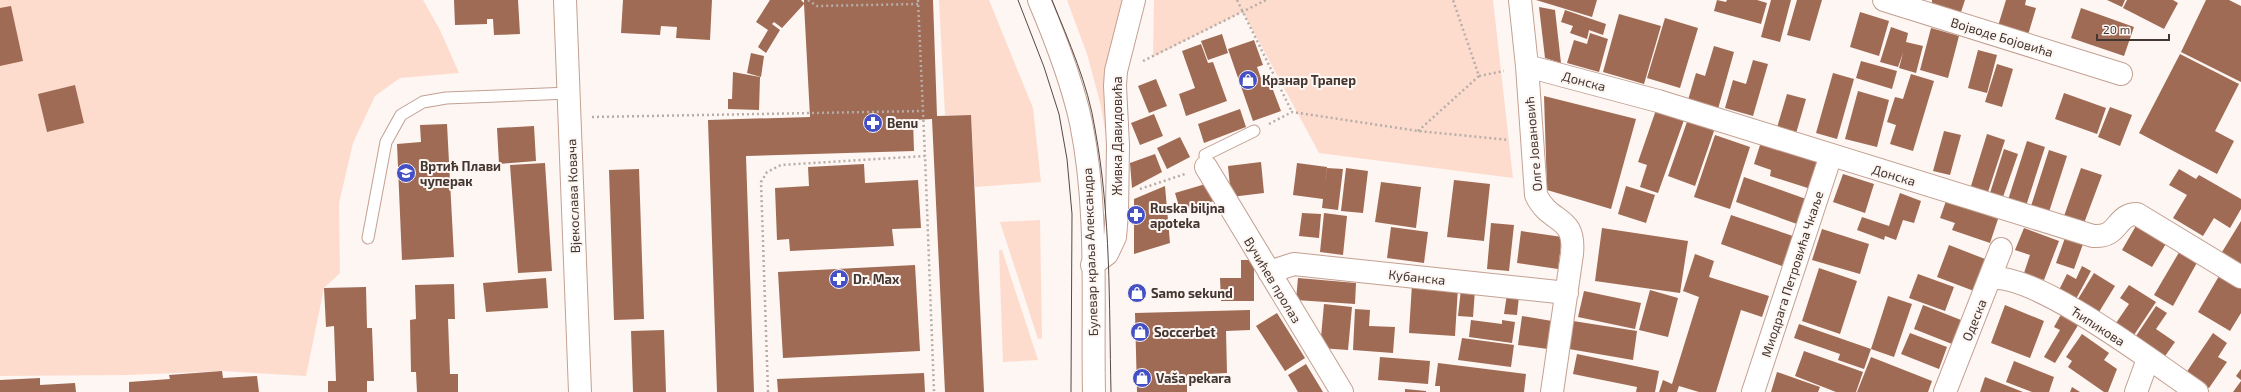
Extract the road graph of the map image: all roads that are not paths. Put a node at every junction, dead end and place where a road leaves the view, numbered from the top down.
1 (565, 0) edge
2 (1039, 0) edge
3 (1134, 0) edge
4 (1520, 0) edge
5 (1884, 0) edge
6 (1527, 66) junction
7 (2121, 74) dead end
8 (569, 93) junction
9 (1254, 131) road end
10 (1831, 155) junction
11 (1206, 167) joint
12 (368, 238) dead end
13 (2001, 248) dead end
14 (1092, 265) junction
15 (1269, 272) junction
16 (2241, 277) edge
17 (1990, 278) junction
18 (1567, 293) junction
19 (2148, 359) junction
20 (580, 392) edge
21 (1094, 392) edge
22 (1342, 392) edge
23 (1552, 392) edge
24 (1752, 392) edge
25 (1945, 392) edge
26 (2136, 392) edge
27 (2197, 392) edge

1 - 8 street, Вјекослава Ковача
2 - 14 street, Булевар краља Александра
3 - 14 street, Живка Давидовића
4 - 6 street, Олге Јовановић
5 - 7 street, Војводе Бојовића
6 - 10 street, Донска
6 - 18 street, Олге Јовановић
8 - 12 lane
8 - 20 street, Вјекослава Ковача
9 - 11 lane
10 - 16 street, Донска
10 - 24 street, Миодрага Петровића Чкаље
11 - 15 street, Вучићев пролаз
13 - 17 street, Одеска
14 - 21 street, Булевар краља Александра
15 - 18 street, Кубанска
15 - 22 street, Вучићев пролаз
17 - 19 street, Ћипикова
17 - 25 street, Одеска
18 - 23 street, Олге Јовановић
19 - 26 street
19 - 27 street, Ћипикова

